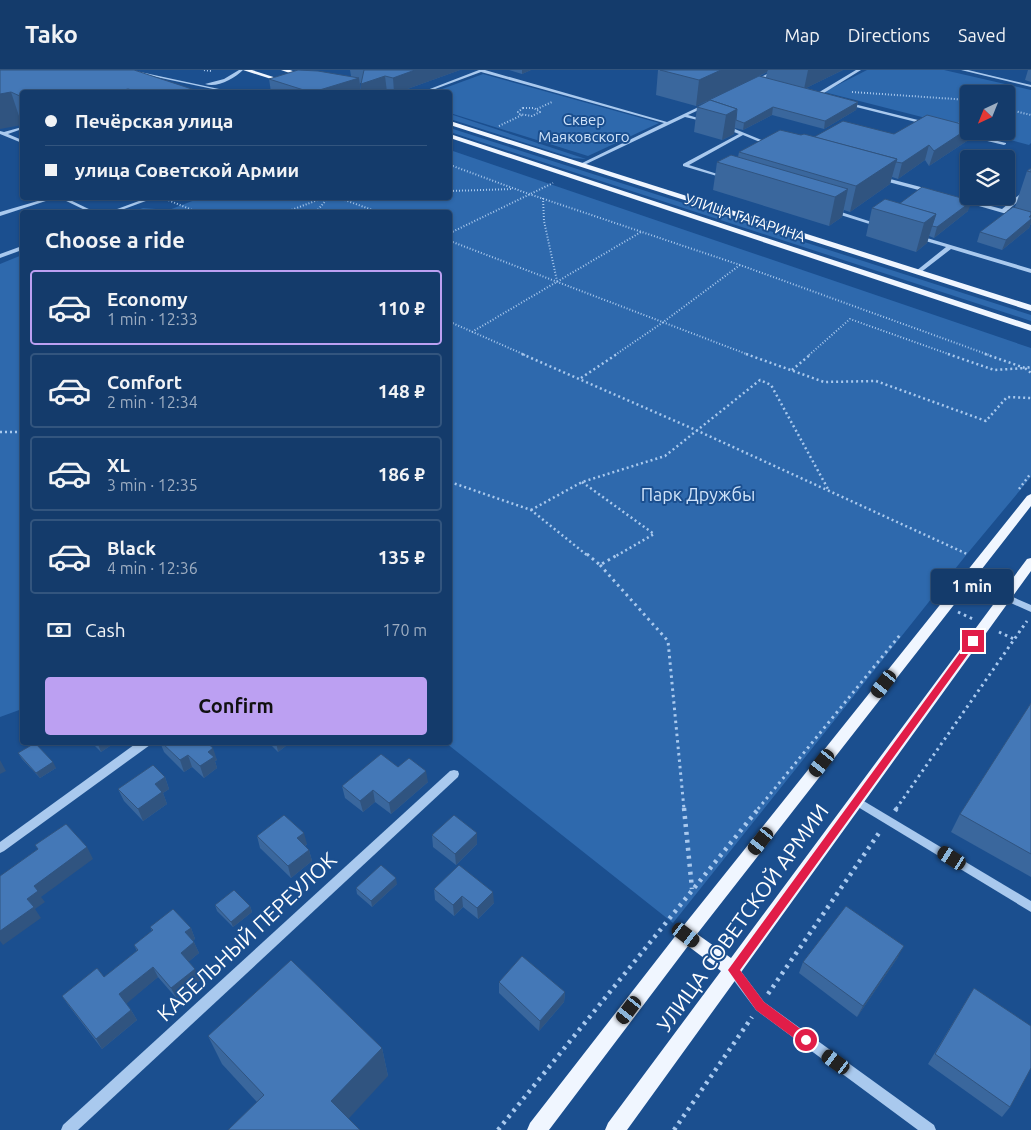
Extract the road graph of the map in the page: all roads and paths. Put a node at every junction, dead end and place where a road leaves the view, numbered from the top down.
1 (125, 70) edge
2 (241, 70) edge
3 (246, 70) edge
4 (284, 70) edge
5 (482, 70) edge
6 (778, 70) edge
7 (859, 70) edge
8 (963, 70) edge
9 (312, 79) edge
10 (757, 80) junction
11 (766, 82) edge
12 (196, 84) junction
13 (749, 84) edge
14 (201, 85) junction
15 (1031, 86) edge
16 (181, 88) edge
17 (222, 90) edge
18 (311, 90) edge
19 (429, 90) edge
20 (825, 90) junction
21 (808, 93) edge
22 (817, 95) junction
23 (826, 98) edge
24 (960, 99) edge
25 (835, 100) edge
26 (709, 104) edge
27 (1015, 111) edge
28 (522, 115) junction
29 (684, 115) junction
30 (1031, 115) edge
31 (710, 122) edge
32 (667, 123) junction
33 (452, 124) edge
34 (718, 124) edge
35 (497, 127) dead end
36 (938, 127) edge
37 (20, 128) edge
38 (3, 132) edge
39 (957, 132) edge
40 (742, 134) junction
41 (452, 137) edge
42 (20, 141) edge
43 (1004, 144) dead end
44 (764, 150) edge
45 (582, 165) junction
46 (452, 166) edge
47 (726, 172) edge
48 (718, 176) junction
49 (877, 177) edge
50 (727, 179) edge
51 (553, 182) dead end
52 (1031, 187) edge
53 (516, 189) junction
54 (452, 191) edge
55 (935, 193) edge
56 (529, 194) junction
57 (543, 198) junction
58 (954, 198) edge
59 (46, 200) edge
60 (67, 200) edge
61 (145, 200) edge
62 (168, 200) edge
63 (317, 200) edge
64 (326, 200) edge
65 (345, 200) edge
66 (88, 210) edge
67 (118, 210) edge
68 (192, 210) edge
69 (291, 210) edge
70 (318, 210) edge
71 (372, 210) edge
72 (829, 210) edge
73 (1003, 211) junction
74 (0, 214) edge
75 (1031, 220) edge
76 (885, 227) edge
77 (452, 232) edge
78 (642, 232) junction
79 (913, 235) edge
80 (452, 242) edge
81 (950, 246) junction
82 (20, 249) edge
83 (0, 256) edge
84 (740, 265) junction
85 (1031, 271) edge
86 (918, 272) junction
87 (557, 282) junction
88 (1031, 308) edge
89 (452, 323) edge
90 (662, 323) junction
91 (1031, 328) edge
92 (472, 332) junction
93 (1031, 367) edge
94 (1025, 368) junction
95 (792, 370) junction
96 (1031, 372) edge
97 (580, 379) junction
98 (1031, 398) edge
99 (698, 431) junction
100 (0, 432) edge
101 (20, 432) edge
102 (1031, 474) edge
103 (582, 482) junction
104 (452, 483) edge
105 (829, 490) junction
106 (1014, 496) dead end
107 (1031, 498) edge
108 (531, 510) junction
109 (973, 547) dead end
110 (967, 554) junction
111 (961, 562) dead end
112 (1031, 562) edge
113 (600, 565) junction
114 (967, 580) junction
115 (1005, 597) junction
116 (1031, 609) edge
117 (1031, 614) edge
118 (906, 629) dead end
119 (142, 745) edge
120 (454, 774) dead end
121 (857, 801) junction
122 (888, 820) junction
123 (0, 848) edge
124 (692, 889) junction
125 (1031, 907) edge
126 (686, 935) junction
127 (733, 970) junction
128 (760, 1006) junction
129 (68, 1130) edge
130 (498, 1130) edge
131 (538, 1130) edge
132 (615, 1130) edge
133 (674, 1130) edge
134 (929, 1130) edge

1 - 12 street
2 - 14 street
3 - 18 main road
4 - 9 main road
5 - 19 street
5 - 32 street
6 - 10 street
7 - 20 street
8 - 15 street
10 - 11 street
10 - 13 street
12 - 14 street
12 - 16 street
14 - 17 street
20 - 22 street
20 - 24 path
21 - 22 street
22 - 23 street
25 - 36 street
26 - 29 street
27 - 30 path
28 - 28 path
28 - 35 path
29 - 31 street
29 - 32 street
32 - 45 street
33 - 45 main road, УЛИЦА ГАГАРИНА
34 - 40 street
37 - 38 street
38 - 42 street
39 - 43 street
40 - 44 street
40 - 48 street
41 - 91 main road, УЛИЦА ГАГАРИНА
45 - 86 main road, УЛИЦА ГАГАРИНА
46 - 53 path
47 - 48 street
48 - 50 street
49 - 55 street
51 - 56 path
52 - 73 street
53 - 54 path
53 - 56 path
56 - 57 path
56 - 77 path
57 - 78 path
57 - 87 path
58 - 73 street
59 - 74 street
60 - 66 street
61 - 67 street
62 - 68 path
63 - 69 path
64 - 70 path
65 - 71 path
72 - 76 street
73 - 75 street
78 - 84 path
78 - 87 path
79 - 81 street
80 - 87 path
81 - 85 street
81 - 86 street
82 - 83 street
84 - 90 path
84 - 94 path
86 - 88 main road, УЛИЦА ГАГАРИНА
87 - 90 path
87 - 92 path
89 - 92 path
90 - 95 path
90 - 97 path
92 - 97 path
93 - 94 path
94 - 95 path
94 - 96 path
95 - 98 path
97 - 99 path
99 - 103 path
99 - 105 path
99 - 105 path
100 - 101 path
102 - 106 path
103 - 108 path
103 - 113 path
104 - 108 path
105 - 110 path
107 - 114 main road, УЛИЦА СОВЕТСКОЙ АРМИИ
108 - 113 path
109 - 110 path
110 - 111 path
112 - 115 main road, УЛИЦА СОВЕТСКОЙ АРМИИ
113 - 124 path
114 - 115 street
114 - 126 main road, УЛИЦА СОВЕТСКОЙ АРМИИ
115 - 116 street
115 - 121 main road, УЛИЦА СОВЕТСКОЙ АРМИИ
117 - 122 path
118 - 124 path
119 - 123 street
120 - 129 street, КАБЕЛЬНЫЙ ПЕРЕУЛОК
121 - 122 street
121 - 127 main road, УЛИЦА СОВЕТСКОЙ АРМИИ
122 - 125 street
122 - 128 path
124 - 130 path
126 - 127 main road
126 - 131 main road, УЛИЦА СОВЕТСКОЙ АРМИИ
127 - 128 street
127 - 132 main road, УЛИЦА СОВЕТСКОЙ АРМИИ
128 - 133 path
128 - 134 street

